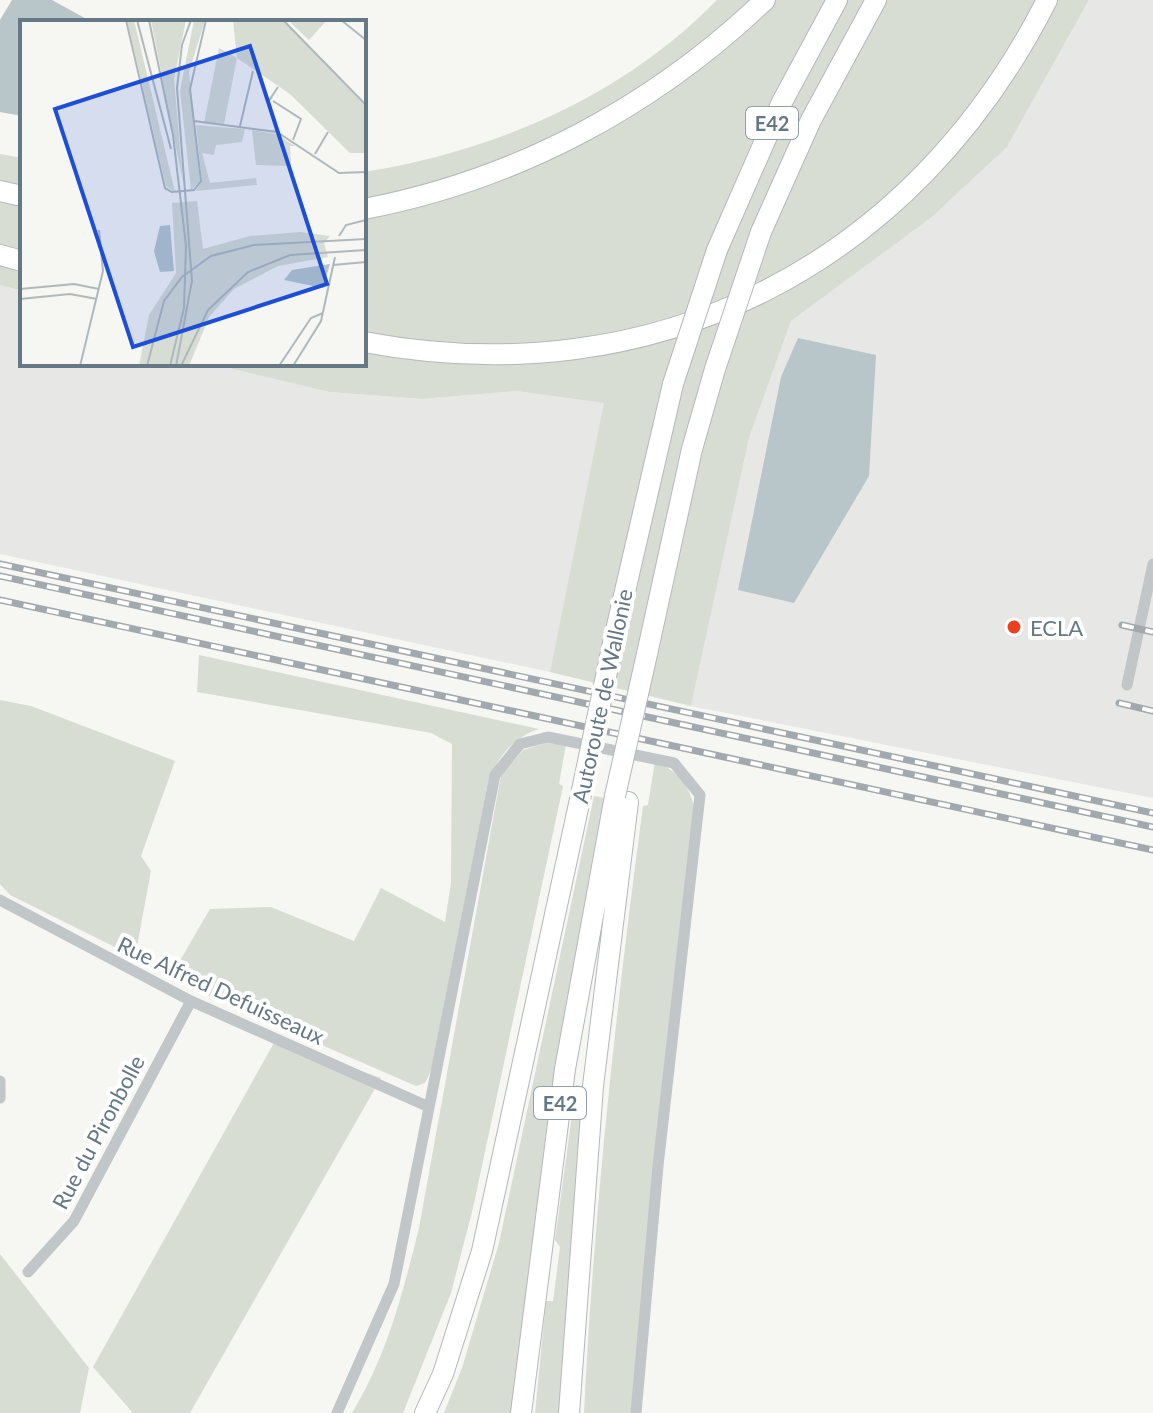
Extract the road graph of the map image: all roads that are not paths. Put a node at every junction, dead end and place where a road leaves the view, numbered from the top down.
1 (765, 0) edge
2 (837, 0) edge
3 (876, 0) edge
4 (1047, 0) edge
5 (0, 191) edge
6 (20, 196) edge
7 (366, 209) edge
8 (0, 255) edge
9 (20, 260) edge
10 (366, 342) edge
11 (1153, 564) edge
12 (1127, 685) dead end
13 (621, 799) junction
14 (0, 900) edge
15 (191, 1001) junction
16 (0, 1081) edge
17 (0, 1098) edge
18 (429, 1107) junction
19 (28, 1272) dead end
20 (337, 1413) edge
21 (425, 1413) edge
22 (521, 1413) edge
23 (569, 1413) edge
24 (636, 1413) edge

1 - 7 highway
2 - 21 highway, Autoroute de Wallonie / E42, bridge
3 - 13 highway, Autoroute de Wallonie / E42, bridge
4 - 10 highway
5 - 6 highway
8 - 9 highway
11 - 12 street
13 - 22 highway, Autoroute de Wallonie / E42
13 - 23 highway
14 - 15 street, Rue Alfred Defuisseaux
15 - 18 street, Rue Alfred Defuisseaux
15 - 19 street, Rue du Pironbolle
16 - 17 street
18 - 20 street
18 - 24 street

